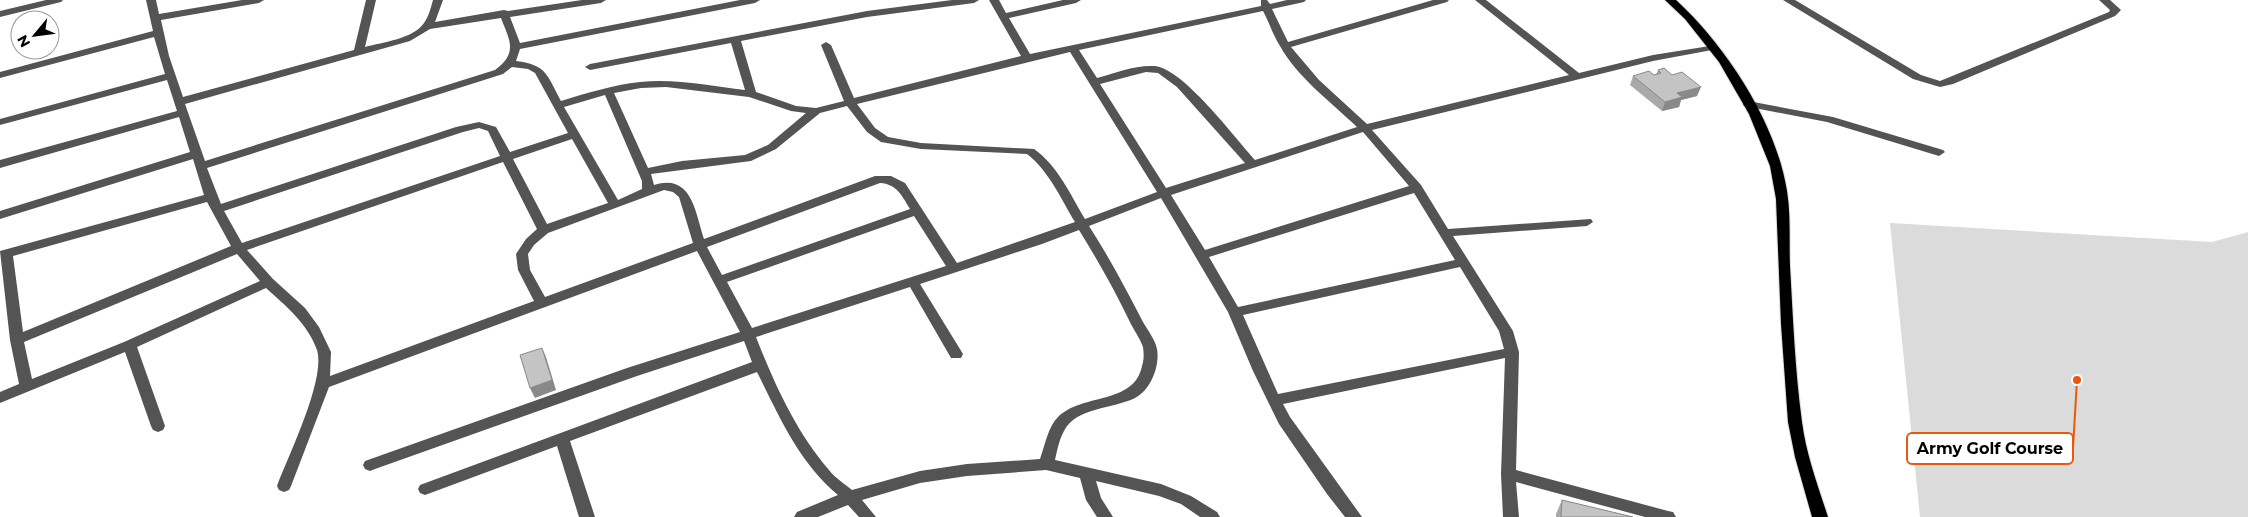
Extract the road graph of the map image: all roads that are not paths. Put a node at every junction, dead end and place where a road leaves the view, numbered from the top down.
1 (58, 0) edge
2 (151, 0) edge
3 (259, 0) edge
4 (371, 0) edge
5 (438, 0) edge
6 (601, 0) edge
7 (755, 0) edge
8 (974, 0) edge
9 (994, 0) edge
10 (1076, 0) edge
11 (1301, 0) edge
12 (1444, 0) edge
13 (1480, 0) edge
14 (1670, 0) edge
15 (1788, 0) edge
16 (2104, 0) edge
17 (1034, 4) edge
18 (1264, 4) edge
19 (524, 5) edge
20 (504, 13) junction
21 (0, 14) edge
22 (1004, 16) junction
23 (156, 18) junction
24 (429, 26) junction
25 (157, 33) junction
26 (736, 40) junction
27 (826, 45) dead end
28 (1286, 46) junction
29 (516, 47) junction
30 (1712, 47) junction
31 (1073, 48) junction
32 (359, 52) junction
33 (1027, 58) junction
34 (512, 64) junction
35 (590, 67) dead end
36 (0, 75) edge
37 (170, 76) junction
38 (1578, 77) junction
39 (1094, 82) junction
40 (608, 91) junction
41 (751, 94) junction
42 (851, 104) junction
43 (1748, 104) junction
44 (558, 105) junction
45 (181, 107) junction
46 (816, 111) junction
47 (0, 122) edge
48 (1365, 128) junction
49 (575, 134) junction
50 (1939, 152) dead end
51 (507, 158) junction
52 (198, 160) junction
53 (0, 164) edge
54 (1252, 164) junction
55 (644, 172) junction
56 (1417, 188) junction
57 (648, 191) junction
58 (1164, 193) junction
59 (211, 197) junction
60 (614, 204) junction
61 (219, 210) junction
62 (917, 211) junction
63 (0, 215) edge
64 (1587, 222) dead end
65 (1081, 224) junction
66 (544, 230) junction
67 (1446, 233) junction
68 (700, 245) junction
69 (239, 248) junction
70 (3, 254) edge
71 (1202, 255) junction
72 (1464, 262) junction
73 (953, 267) junction
74 (720, 280) junction
75 (912, 280) junction
76 (268, 282) junction
77 (542, 303) junction
78 (1235, 312) junction
79 (748, 334) junction
80 (17, 340) junction
81 (129, 345) junction
82 (1512, 352) junction
83 (956, 354) dead end
84 (760, 365) junction
85 (323, 384) junction
86 (27, 386) junction
87 (0, 398) edge
88 (1274, 400) junction
89 (158, 426) dead end
90 (562, 438) junction
91 (1046, 464) junction
92 (370, 465) dead end
93 (1508, 474) junction
94 (1087, 475) junction
95 (284, 486) dead end
96 (425, 489) dead end
97 (850, 497) junction
98 (587, 517) edge
99 (802, 517) edge
100 (868, 517) edge
101 (1106, 517) edge
102 (1212, 517) edge
103 (1354, 517) edge
104 (1511, 517) edge
105 (1668, 517) edge
106 (1820, 517) edge

1 - 21 street
2 - 23 street
3 - 23 street
4 - 32 street
5 - 24 street
6 - 19 street
7 - 29 street
8 - 26 street
9 - 22 street
10 - 17 street
11 - 18 street
12 - 28 street
13 - 38 street
14 - 30 main road
15 - 16 street
17 - 22 street
18 - 28 street
18 - 31 street
19 - 20 street
20 - 24 street
20 - 29 street
22 - 33 street
23 - 25 street
24 - 32 street
25 - 36 street
25 - 37 street
26 - 35 street
26 - 41 street
27 - 42 street
28 - 48 street
29 - 34 street
30 - 38 street
30 - 43 main road
31 - 33 street
31 - 39 street
32 - 45 street
33 - 42 street
34 - 44 street
34 - 52 street
37 - 45 street
37 - 47 street
38 - 48 street
39 - 54 street
39 - 58 street
40 - 41 street
40 - 44 street
40 - 55 street
41 - 46 street
42 - 46 street
42 - 65 street
43 - 50 street
43 - 106 main road
44 - 49 street
45 - 52 street
45 - 53 street
46 - 55 street
48 - 54 street
48 - 56 street
49 - 51 street
49 - 60 street
51 - 61 street
51 - 66 street
51 - 69 street
52 - 59 street
52 - 63 street
54 - 58 street
55 - 57 street
56 - 67 street
56 - 71 street
57 - 60 street
57 - 68 street
58 - 65 street
58 - 71 street
59 - 61 street
59 - 70 street
60 - 66 street
61 - 69 street
62 - 68 street
62 - 73 street
62 - 74 street
64 - 67 street
65 - 73 street
65 - 91 street
66 - 77 street
67 - 72 street
68 - 74 street
68 - 77 street
69 - 76 street
69 - 80 street
70 - 80 street
71 - 78 street
72 - 78 street
72 - 82 street
73 - 75 street
74 - 79 street
75 - 79 street
75 - 83 street
76 - 81 street
76 - 85 street
77 - 85 street
78 - 88 street
79 - 84 street
79 - 92 street
80 - 86 street
81 - 86 street
81 - 89 street
82 - 88 street
82 - 93 street
84 - 90 street
84 - 97 street
85 - 95 street
86 - 87 street
88 - 103 street
90 - 96 street
90 - 98 street
91 - 94 street
91 - 97 street
93 - 104 street
93 - 105 street
94 - 101 street
94 - 102 street
97 - 99 street
97 - 100 street

